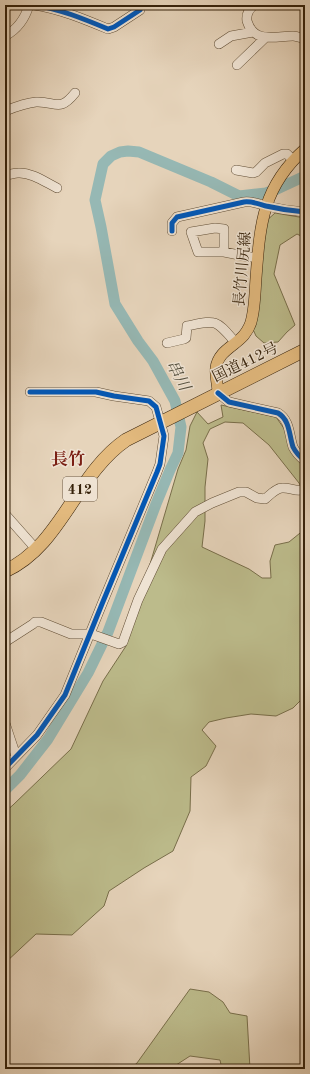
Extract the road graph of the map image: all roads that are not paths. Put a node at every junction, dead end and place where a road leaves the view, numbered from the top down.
1 (29, 5) edge
2 (34, 5) edge
3 (254, 5) edge
4 (140, 10) dead end
5 (253, 32) junction
6 (5, 36) edge
7 (266, 37) junction
8 (305, 39) edge
9 (219, 44) dead end
10 (237, 65) dead end
11 (75, 93) dead end
12 (5, 111) edge
13 (305, 149) edge
14 (291, 162) junction
15 (236, 170) dead end
16 (5, 175) edge
17 (57, 188) dead end
18 (266, 204) junction
19 (305, 212) edge
20 (172, 232) dead end
21 (224, 252) dead end
22 (258, 257) junction
23 (167, 343) dead end
24 (236, 343) junction
25 (305, 350) edge
26 (30, 392) dead end
27 (218, 393) junction
28 (163, 421) junction
29 (305, 462) edge
30 (305, 489) edge
31 (5, 514) edge
32 (36, 549) junction
33 (5, 571) edge
34 (92, 635) junction
35 (5, 642) edge
36 (5, 723) edge
37 (16, 756) junction
38 (5, 768) edge

1 - 6 street
2 - 4 street
3 - 5 street
5 - 7 street
5 - 9 street
7 - 8 street
7 - 10 street
11 - 12 street
13 - 14 main road, 長竹川尻線
14 - 15 street
14 - 18 main road, 長竹川尻線
16 - 17 street
18 - 19 street
18 - 20 street
18 - 22 main road, 長竹川尻線
21 - 22 street
22 - 24 main road, 長竹川尻線
23 - 24 street
24 - 27 main road, 長竹川尻線
25 - 27 highway, 国道412号 / 412
26 - 28 street
27 - 28 highway, 国道412号 / 412
27 - 29 street
28 - 32 highway, 412
28 - 34 street
30 - 34 street
31 - 32 street
32 - 33 highway, 412
34 - 35 street
34 - 37 street
36 - 37 street
37 - 38 street

